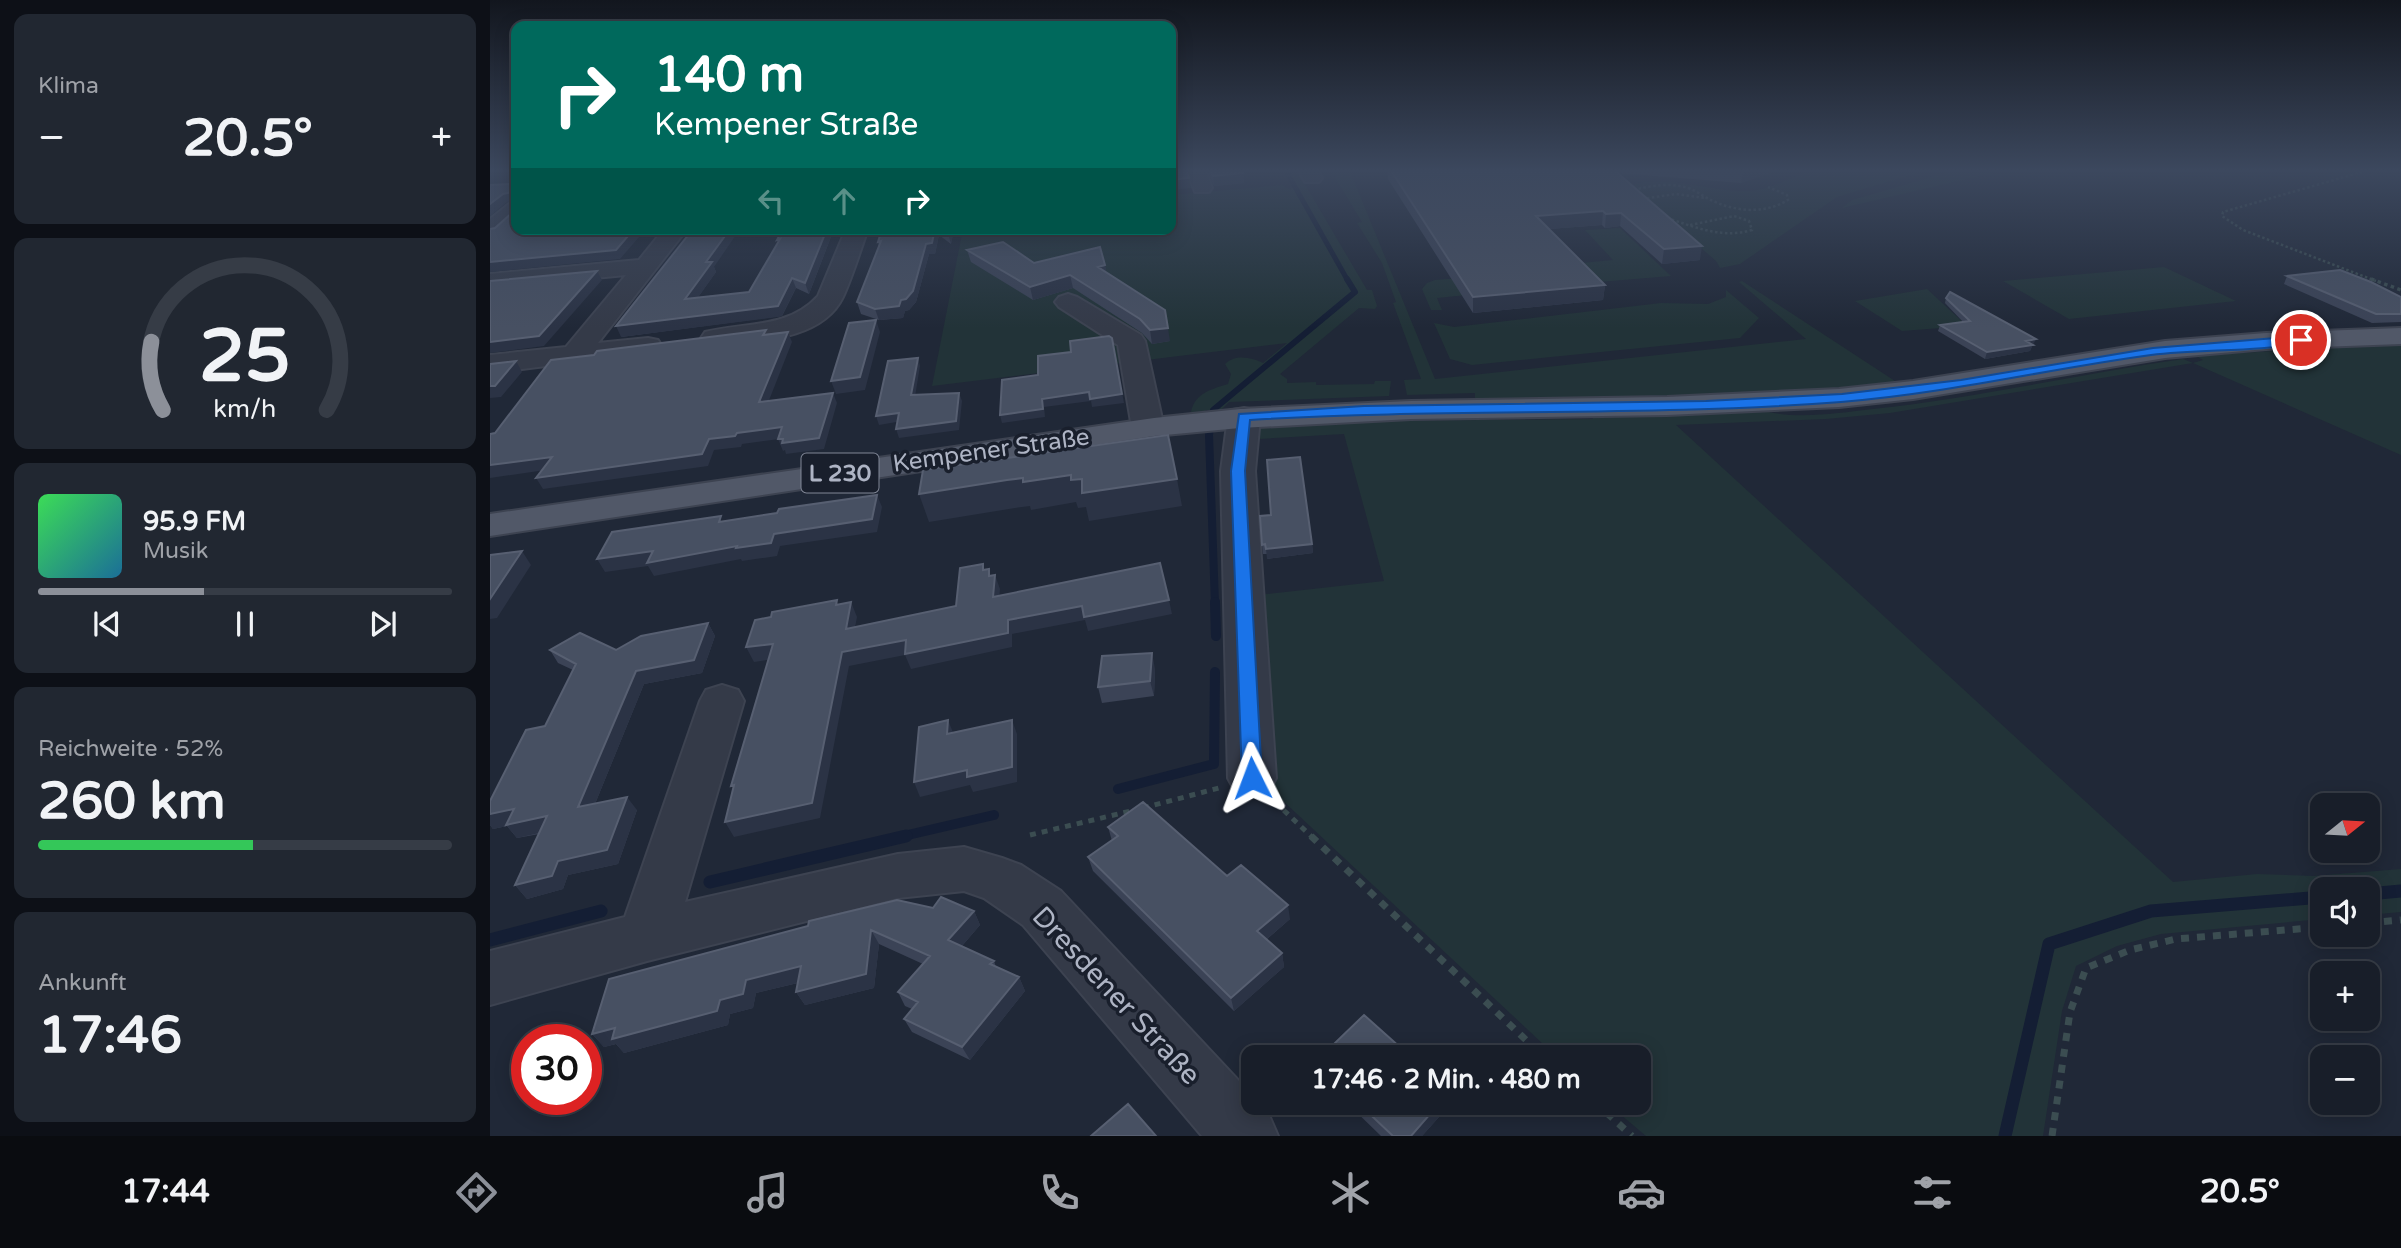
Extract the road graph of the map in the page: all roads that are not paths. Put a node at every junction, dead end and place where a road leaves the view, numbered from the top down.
1 (671, 235) edge
2 (855, 235) edge
3 (646, 266) junction
4 (490, 281) edge
5 (1068, 302) dead end
6 (2401, 336) edge
7 (575, 354) junction
8 (490, 364) edge
9 (1250, 416) junction
10 (1148, 428) junction
11 (490, 525) edge
12 (722, 701) dead end
13 (1252, 778) road end
14 (647, 936) junction
15 (490, 978) edge
16 (1245, 1136) edge

1 - 3 street
2 - 7 street
3 - 4 street
3 - 7 street
5 - 10 street
6 - 9 main road, Kempener Straße / L 230
7 - 8 street
9 - 10 main road, Kempener Straße / L 230
9 - 13 street
10 - 11 main road, Kempener Straße / L 230
12 - 14 street
14 - 15 street, Dresdener Straße
14 - 16 street, Dresdener Straße

